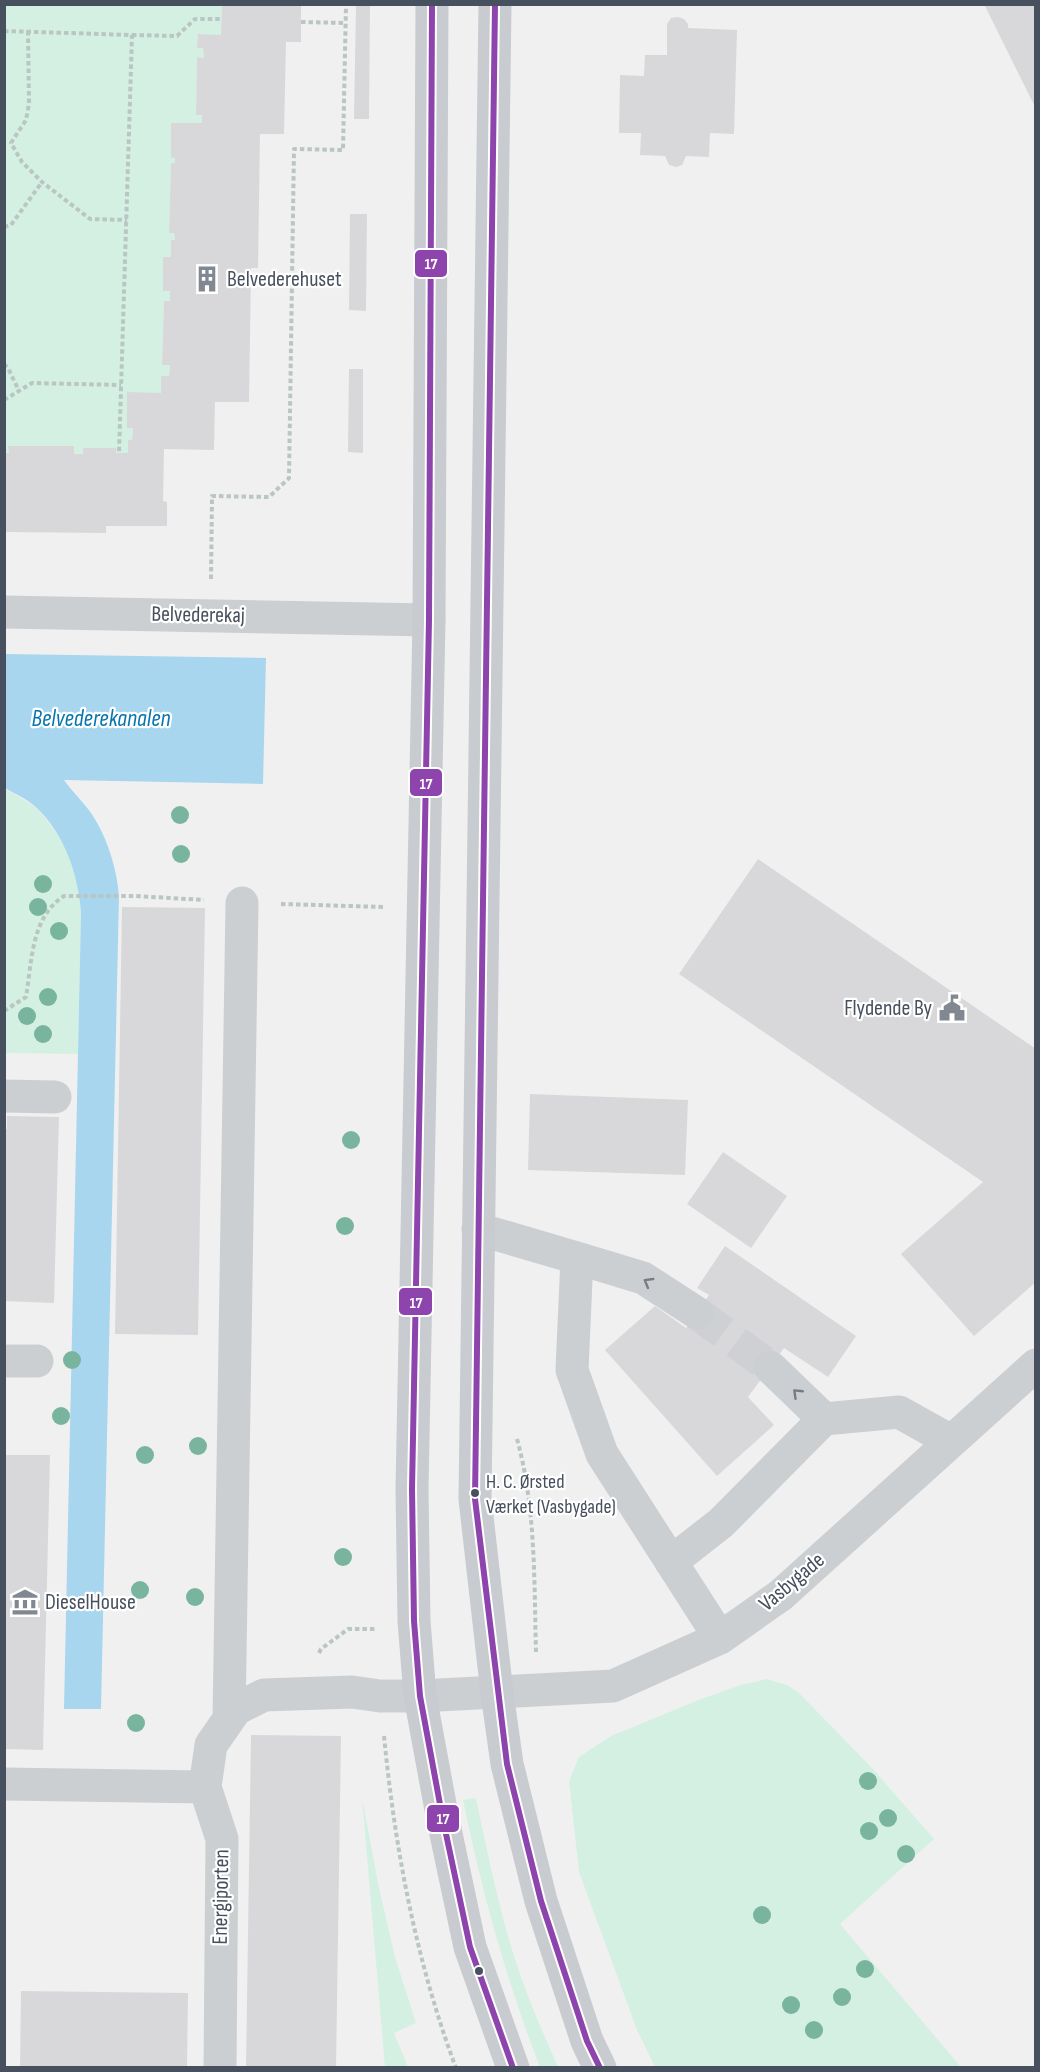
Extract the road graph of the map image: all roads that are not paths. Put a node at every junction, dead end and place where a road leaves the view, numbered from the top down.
1 (432, 4) edge
2 (495, 4) edge
3 (4, 612) edge
4 (429, 620) junction
5 (242, 903) dead end
6 (4, 1096) edge
7 (55, 1097) dead end
8 (478, 1229) junction
9 (577, 1258) junction
10 (697, 1313) tunnel mouth
11 (4, 1361) edge
12 (37, 1361) dead end
13 (1035, 1365) edge
14 (770, 1367) tunnel mouth
15 (824, 1419) junction
16 (951, 1441) junction
17 (671, 1562) junction
18 (720, 1638) junction
19 (496, 1693) junction
20 (420, 1696) junction
21 (229, 1719) junction
22 (4, 1784) edge
23 (205, 1787) junction
24 (220, 2067) edge
25 (513, 2067) edge
26 (600, 2067) edge

1 - 4 main road
2 - 8 main road
3 - 4 street, Belvederekaj
4 - 20 main road
5 - 21 street
6 - 7 street
8 - 9 street
8 - 19 main road
10 -> 9 street
9 - 17 street
11 - 12 street
13 - 16 street, Vasbygade
15 -> 14 street
15 - 16 street
15 - 17 street
16 - 18 street, Vasbygade
17 - 18 street
18 - 19 street, Vasbygade
19 - 20 street, Vasbygade
19 - 26 main road
20 - 21 street, Vasbygade
20 - 25 main road
21 - 23 street, Vasbygade
22 - 23 street
23 - 24 street, Energiporten

